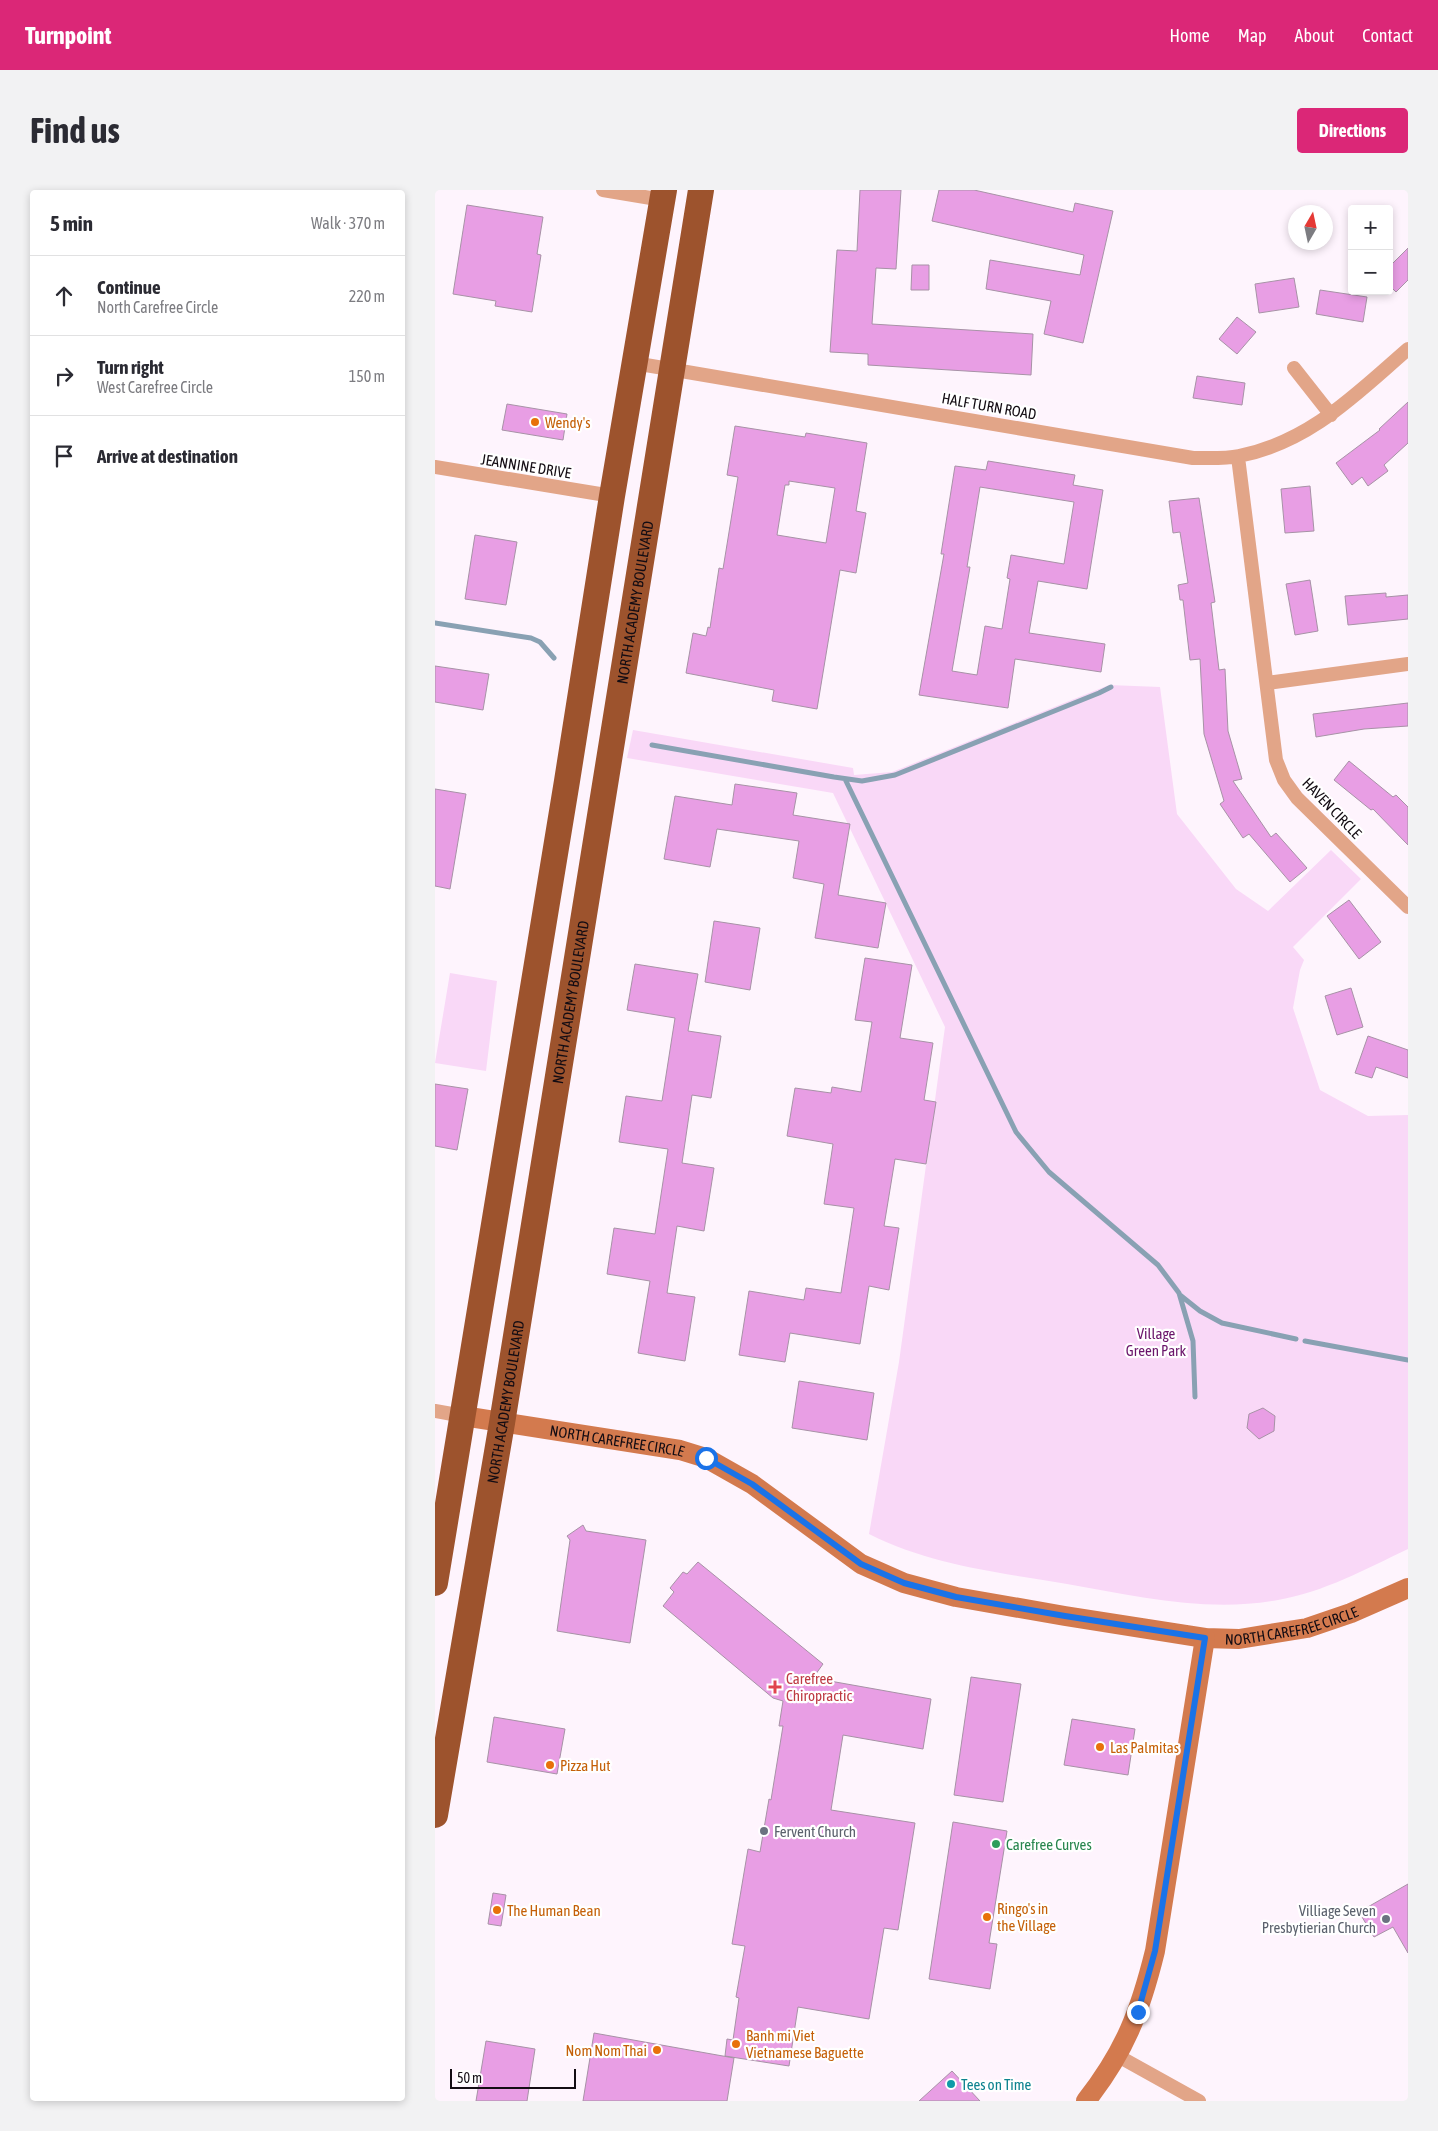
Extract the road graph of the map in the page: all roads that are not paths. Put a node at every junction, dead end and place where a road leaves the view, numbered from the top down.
1 (603, 190) edge
2 (701, 190) edge
3 (664, 195) edge
4 (1408, 349) edge
5 (634, 364) junction
6 (1294, 368) dead end
7 (671, 370) junction
8 (1331, 415) junction
9 (1238, 457) junction
10 (435, 467) edge
11 (612, 496) junction
12 (1408, 664) edge
13 (1267, 683) junction
14 (1408, 907) edge
15 (435, 1411) edge
16 (463, 1416) junction
17 (502, 1423) junction
18 (435, 1583) edge
19 (1408, 1588) edge
20 (1205, 1638) junction
21 (435, 1815) edge
22 (1118, 2056) junction
23 (1086, 2101) edge
24 (1199, 2101) edge

1 - 3 street
2 - 7 highway, NORTH ACADEMY BOULEVARD
3 - 5 highway
4 - 8 street, HALF TURN ROAD
5 - 7 street, HALF TURN ROAD
5 - 11 highway
6 - 8 street
7 - 9 street, HALF TURN ROAD
7 - 17 highway, NORTH ACADEMY BOULEVARD
8 - 9 street, HALF TURN ROAD
9 - 13 street, HAVEN CIRCLE
10 - 11 street, JEANNINE DRIVE
11 - 16 highway
12 - 13 street
13 - 14 street, HAVEN CIRCLE
15 - 16 street, NORTH CAREFREE CIRCLE
16 - 17 main road, NORTH CAREFREE CIRCLE
16 - 18 highway
17 - 20 main road, NORTH CAREFREE CIRCLE
17 - 21 highway, NORTH ACADEMY BOULEVARD
19 - 20 main road, NORTH CAREFREE CIRCLE
20 - 22 main road
22 - 23 main road
22 - 24 street

